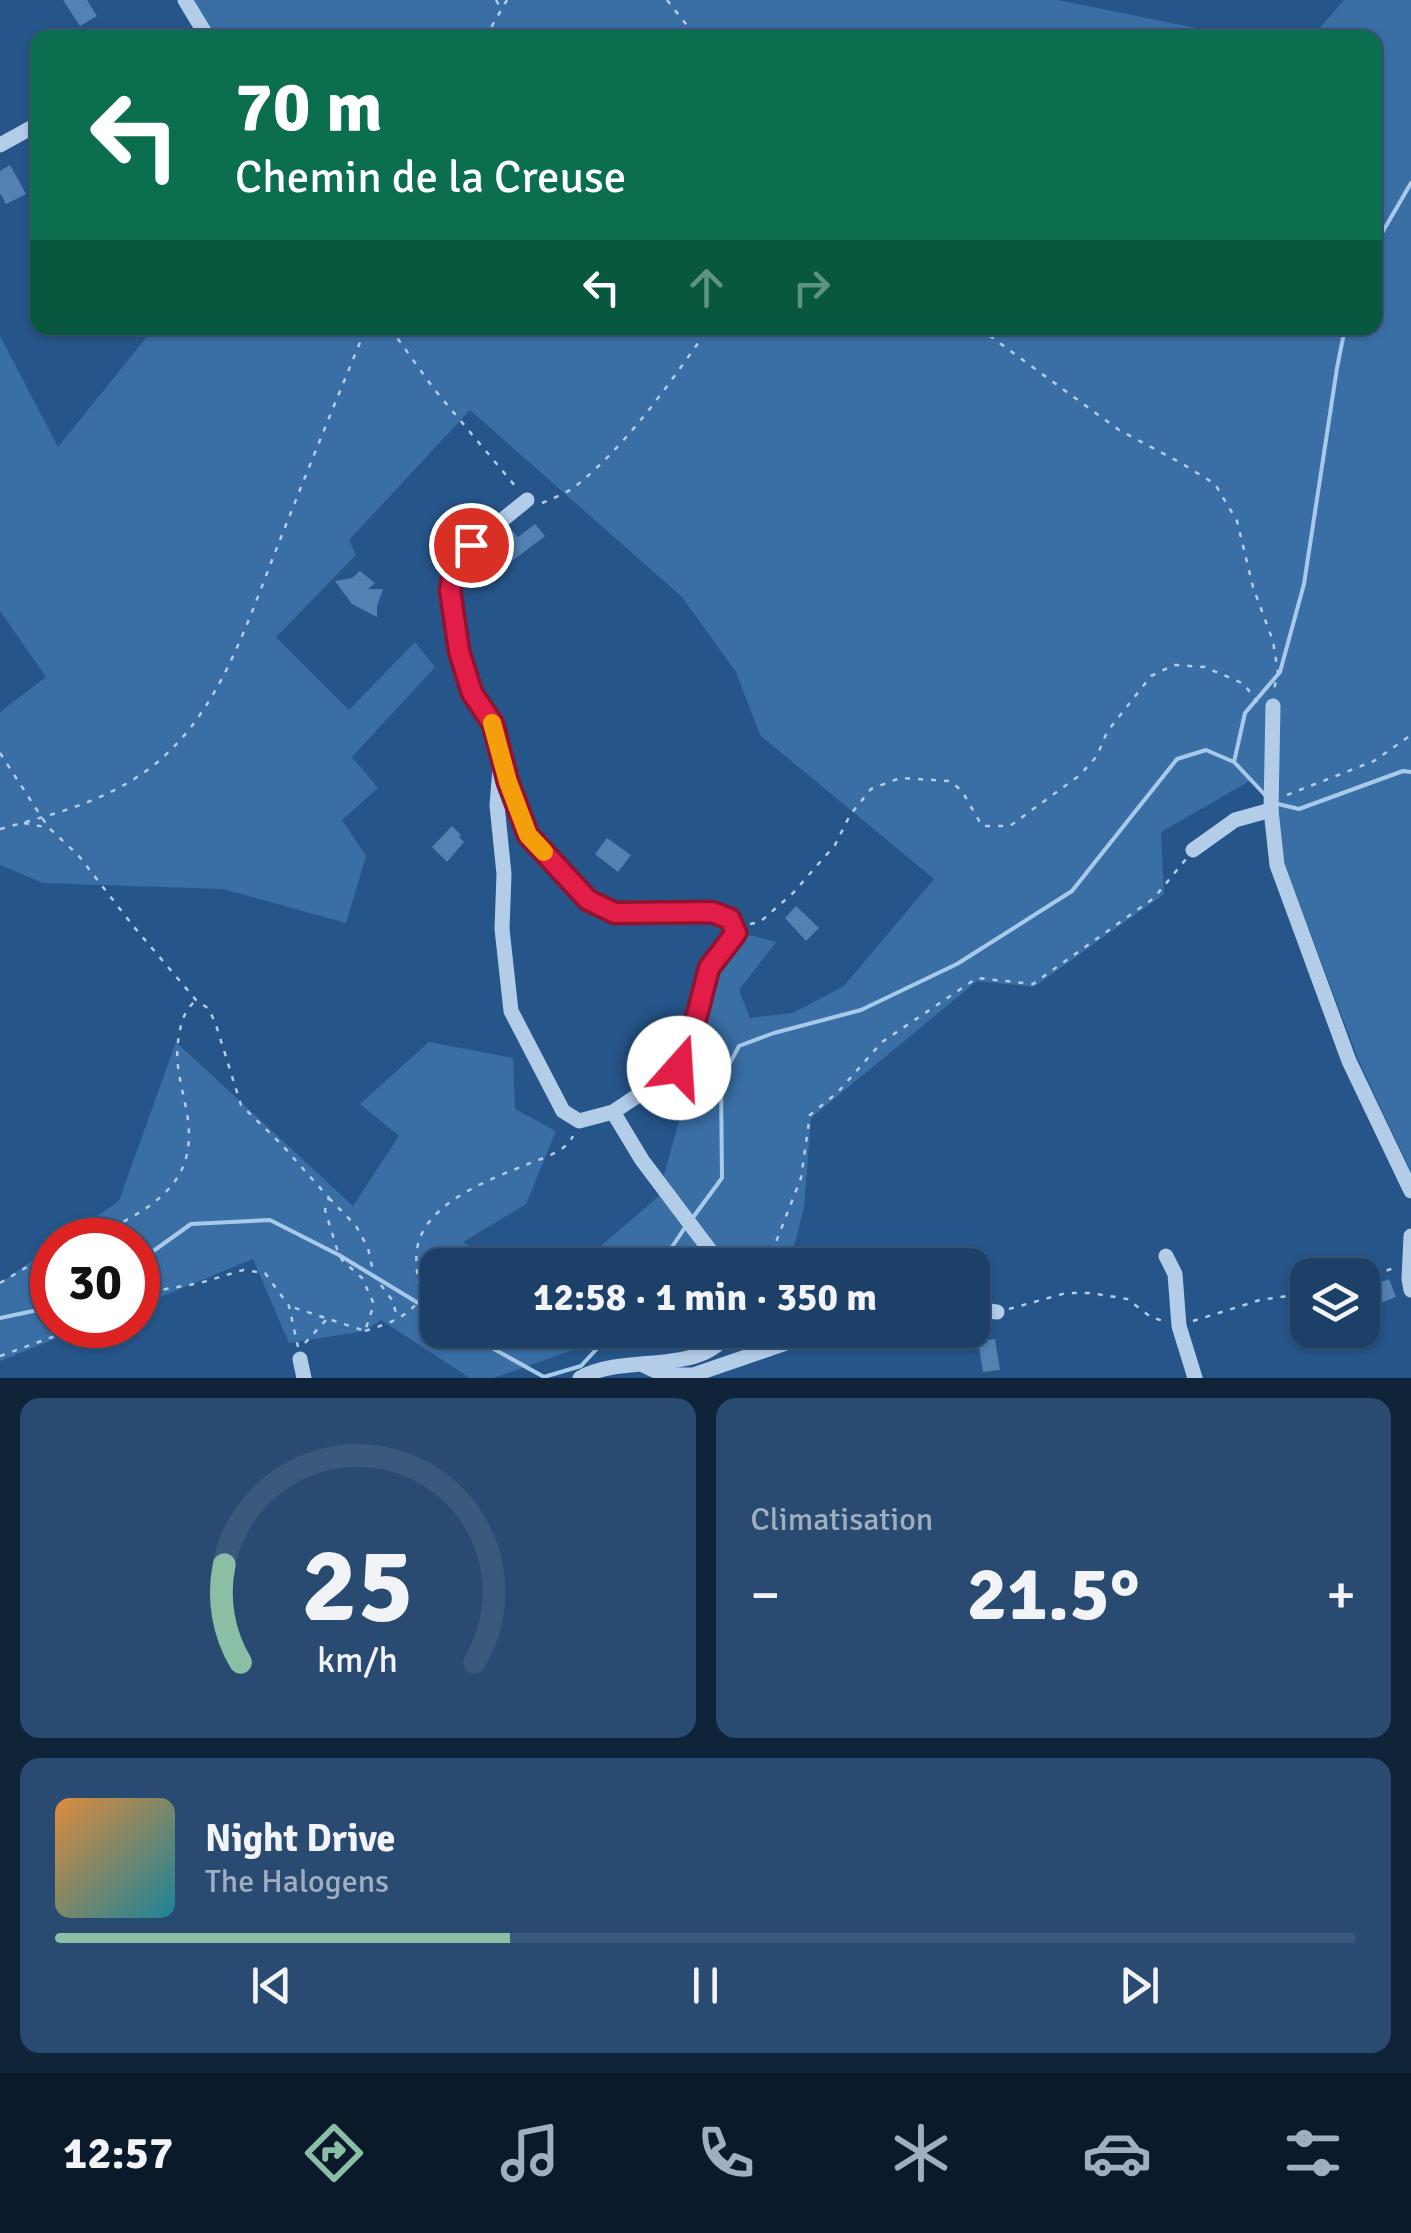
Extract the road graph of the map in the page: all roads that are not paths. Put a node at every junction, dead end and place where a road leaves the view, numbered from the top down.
1 (185, 0) edge
2 (198, 30) edge
3 (30, 128) edge
4 (0, 145) edge
5 (526, 500) road end
6 (1265, 705) road end
7 (500, 753) junction
8 (1272, 804) junction
9 (1193, 850) road end
10 (612, 1112) junction
11 (1411, 1192) edge
12 (1411, 1236) edge
13 (708, 1248) edge
14 (1166, 1256) dead end
15 (1410, 1261) edge
16 (1411, 1290) edge
17 (990, 1311) edge
18 (997, 1312) road end
19 (717, 1348) edge
20 (772, 1348) edge
21 (300, 1354) road end
22 (643, 1366) junction
23 (304, 1378) edge
24 (580, 1378) edge
25 (1194, 1378) edge

1 - 2 street
3 - 4 street
5 - 7 street
6 - 8 street
7 - 10 street
7 - 10 street
8 - 9 street
8 - 11 street
10 - 13 street
12 - 15 street
14 - 25 street
15 - 16 street
17 - 18 street
19 - 22 street
20 - 22 street
21 - 23 street
22 - 24 street

